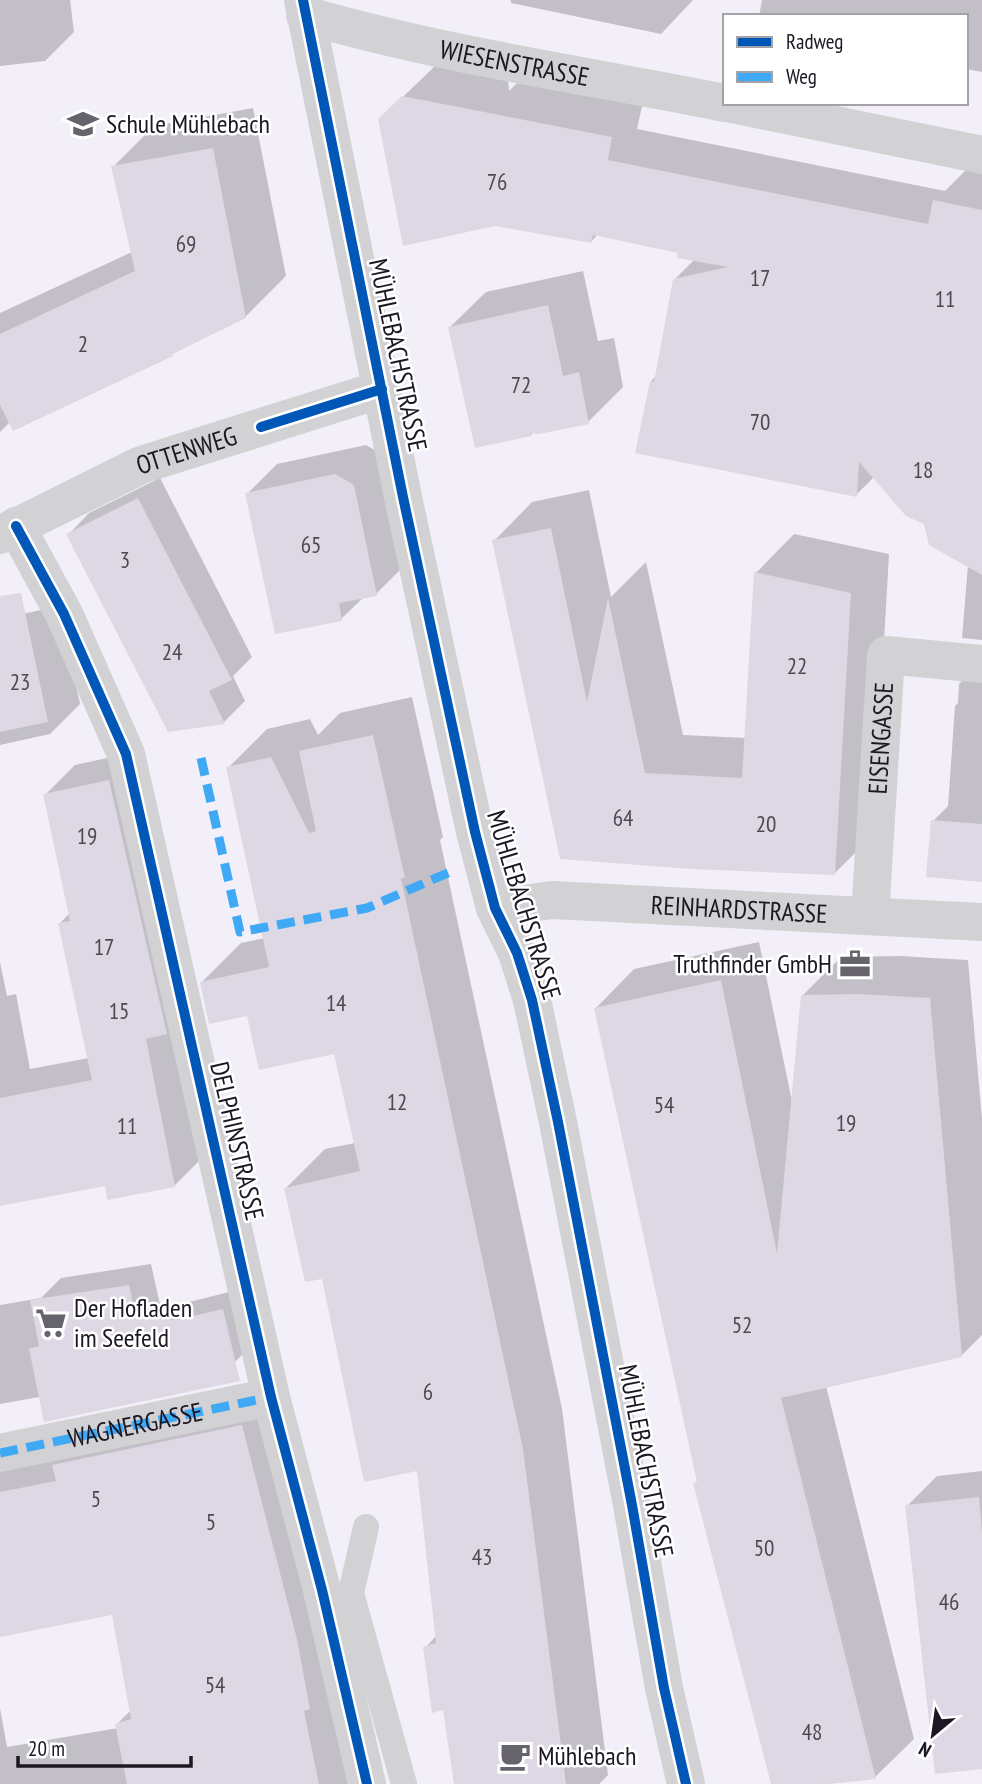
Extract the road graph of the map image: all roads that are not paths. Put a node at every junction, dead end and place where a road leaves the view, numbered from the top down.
1 (304, 8) edge
2 (723, 102) edge
3 (736, 105) edge
4 (982, 155) edge
5 (382, 389) junction
6 (8, 531) edge
7 (982, 664) edge
8 (495, 908) junction
9 (870, 916) junction
10 (982, 922) edge
11 (271, 1397) junction
12 (0, 1453) edge
13 (366, 1527) dead end
14 (367, 1784) edge
15 (404, 1784) edge
16 (685, 1784) edge

1 - 2 street, WIESENSTRASSE
1 - 5 street, MÜHLEBACHSTRASSE
3 - 4 street, WIESENSTRASSE
5 - 6 street, OTTENWEG
5 - 8 street, MÜHLEBACHSTRASSE
6 - 11 street, DELPHINSTRASSE
7 - 9 street, EISENGASSE
8 - 9 street, REINHARDSTRASSE
8 - 16 street, MÜHLEBACHSTRASSE
9 - 10 street, REINHARDSTRASSE
11 - 12 street, WAGNERGASSE
11 - 14 street, DELPHINSTRASSE
13 - 15 lane

